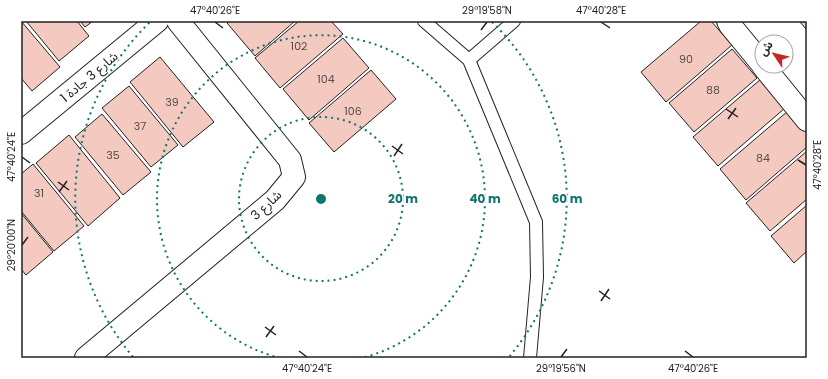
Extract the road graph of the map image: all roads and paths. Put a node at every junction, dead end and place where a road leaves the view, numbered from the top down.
1 (157, 21) edge
2 (178, 21) edge
3 (424, 21) edge
4 (514, 21) edge
5 (728, 21) edge
6 (754, 54) edge
7 (469, 60) junction
8 (770, 74) edge
9 (807, 120) edge
10 (21, 133) edge
11 (86, 358) edge
12 (530, 358) edge

1 - 10 street, شارع 3 جادة 1
2 - 11 street, شارع 3
3 - 7 lane
4 - 7 lane
5 - 6 street
7 - 12 lane
8 - 9 street

